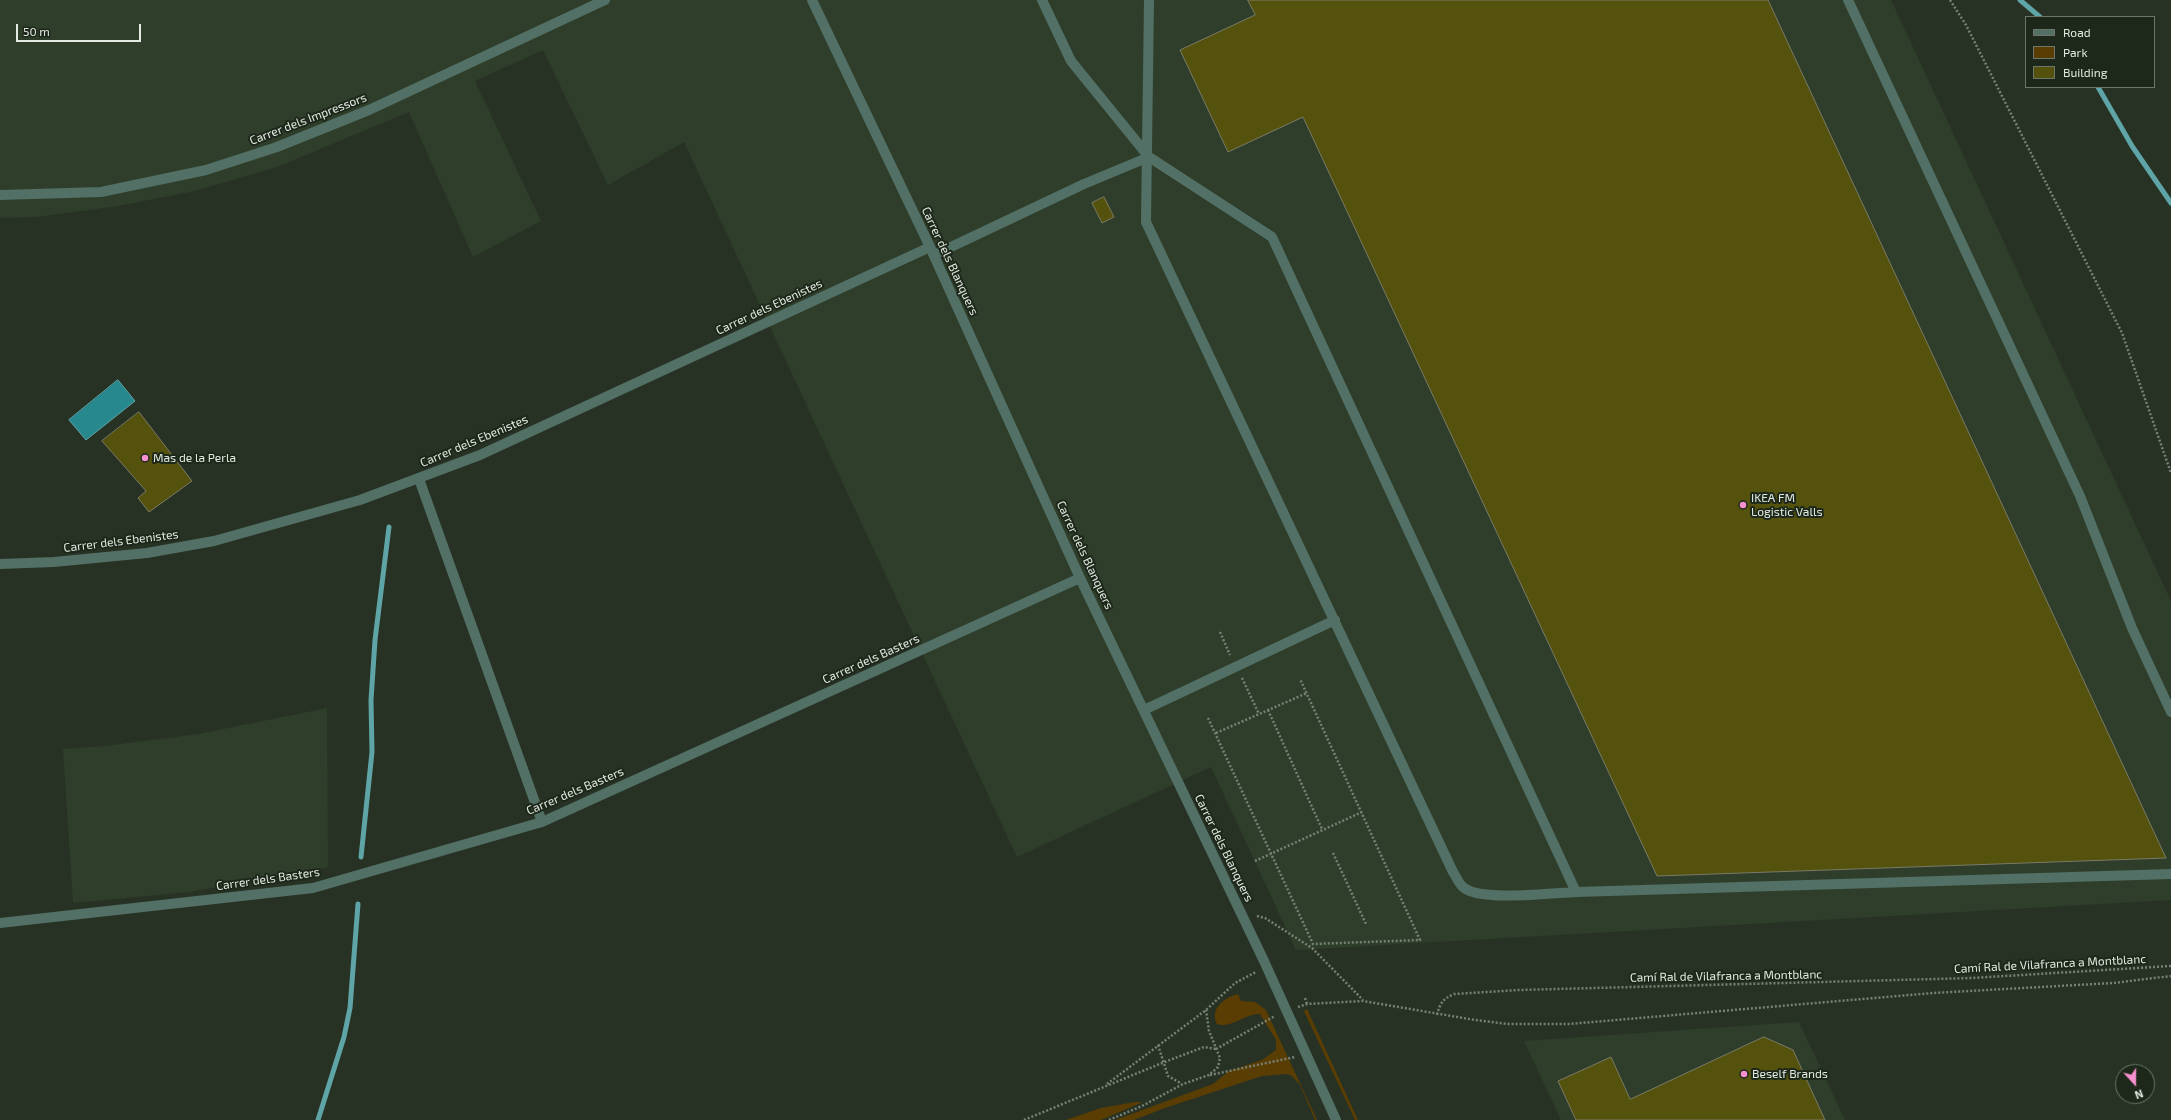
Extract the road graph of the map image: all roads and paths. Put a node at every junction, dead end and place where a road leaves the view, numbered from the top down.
1 (606, 0) edge
2 (812, 0) edge
3 (1042, 0) edge
4 (1149, 0) edge
5 (1848, 0) edge
6 (1950, 0) edge
7 (1148, 157) junction
8 (0, 195) edge
9 (932, 251) junction
10 (2171, 473) edge
11 (419, 479) junction
12 (0, 564) edge
13 (1080, 578) junction
14 (1335, 620) junction
15 (1220, 632) dead end
16 (1230, 655) dead end
17 (1242, 678) dead end
18 (1300, 679) dead end
19 (1307, 693) junction
20 (1144, 710) junction
21 (1268, 710) junction
22 (2171, 712) edge
23 (1259, 714) junction
24 (1208, 718) dead end
25 (1215, 733) junction
26 (1362, 812) junction
27 (542, 822) junction
28 (1322, 829) junction
29 (1271, 853) junction
30 (1333, 853) dead end
31 (1255, 860) dead end
32 (2171, 874) edge
33 (1576, 892) junction
34 (1240, 912) junction
35 (0, 923) edge
36 (1366, 924) dead end
37 (2171, 966) edge
38 (1267, 967) junction
39 (2171, 976) edge
40 (1305, 998) dead end
41 (1363, 1001) junction
42 (1307, 1004) junction
43 (1296, 1008) dead end
44 (1206, 1010) junction
45 (1437, 1015) junction
46 (1274, 1017) dead end
47 (1158, 1045) junction
48 (1216, 1049) junction
49 (1289, 1059) dead end
50 (1162, 1063) junction
51 (1209, 1076) junction
52 (1183, 1084) junction
53 (1104, 1087) junction
54 (1024, 1120) edge
55 (1109, 1120) edge
56 (1336, 1120) edge

1 - 8 street, Carrer dels Impressors
2 - 9 street, Carrer dels Blanquers
3 - 7 street
4 - 7 street
5 - 22 street
6 - 10 path
7 - 9 street, Carrer dels Ebenistes
7 - 14 street
7 - 33 street
9 - 11 street, Carrer dels Ebenistes
9 - 13 street, Carrer dels Blanquers
11 - 12 street, Carrer dels Ebenistes
11 - 27 street
13 - 20 street, Carrer dels Blanquers
13 - 27 street, Carrer dels Basters
14 - 20 street
14 - 33 street
15 - 16 path
17 - 23 path
18 - 19 path
19 - 21 path
19 - 26 path
20 - 34 street, Carrer dels Blanquers
21 - 23 path
21 - 28 path
23 - 25 path
24 - 25 path
25 - 29 path
26 - 28 path
26 - 29 path
27 - 35 street, Carrer dels Basters
28 - 29 path
29 - 31 path
30 - 36 path
32 - 33 street
34 - 38 street, Carrer dels Blanquers
34 - 41 path
37 - 45 path, Camí Ral de Vilafranca a Montblanc
38 - 44 path
38 - 56 street, Carrer dels Blanquers
39 - 45 path
40 - 42 path
41 - 42 path
41 - 45 path
42 - 43 path
44 - 47 path
44 - 48 path
46 - 48 path
47 - 50 path
47 - 53 path
48 - 50 path
48 - 51 path
49 - 51 path
50 - 52 path
50 - 53 path
51 - 52 path
52 - 55 path
53 - 54 path

